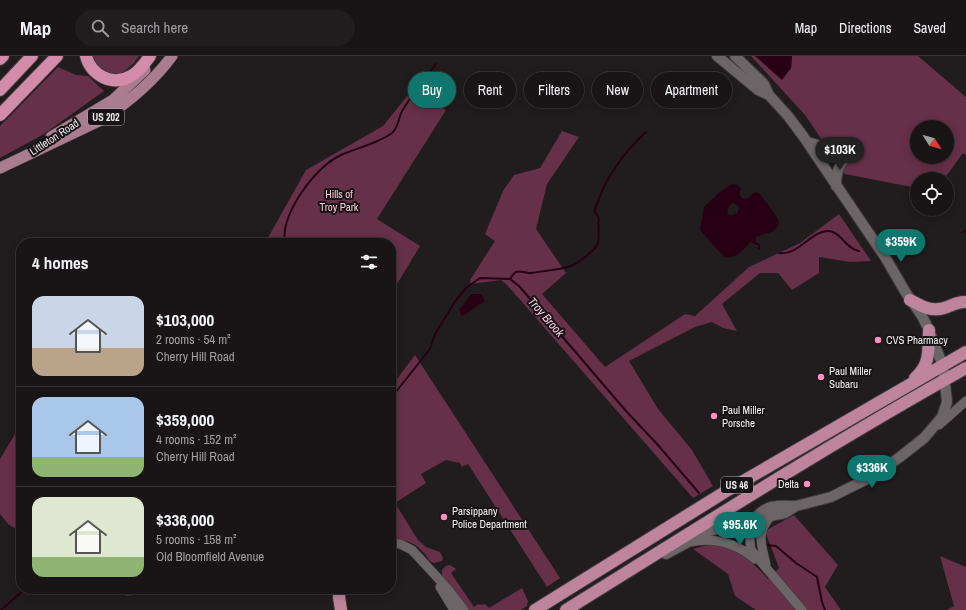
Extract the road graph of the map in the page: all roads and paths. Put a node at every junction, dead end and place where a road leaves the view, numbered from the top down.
1 (2, 56) edge
2 (32, 56) edge
3 (57, 56) edge
4 (86, 56) edge
5 (150, 56) edge
6 (156, 56) edge
7 (172, 56) edge
8 (717, 56) edge
9 (735, 56) edge
10 (0, 59) edge
11 (0, 90) edge
12 (769, 95) junction
13 (0, 115) edge
14 (807, 142) junction
15 (24, 157) junction
16 (0, 168) edge
17 (836, 186) junction
18 (910, 300) junction
19 (966, 302) edge
20 (944, 308) junction
21 (928, 328) junction
22 (966, 352) edge
23 (943, 366) junction
24 (966, 368) edge
25 (945, 380) junction
26 (902, 388) junction
27 (966, 401) edge
28 (924, 438) junction
29 (796, 506) junction
30 (771, 516) junction
31 (754, 520) junction
32 (687, 542) junction
33 (396, 544) edge
34 (768, 569) junction
35 (432, 572) junction
36 (626, 573) junction
37 (339, 594) edge
38 (340, 610) edge
39 (454, 610) edge
40 (464, 610) edge
41 (535, 610) edge
42 (566, 610) edge
43 (802, 610) edge

1 - 10 highway
2 - 11 highway
3 - 13 highway
4 - 5 highway
6 - 15 main road, Littleton Road / US 202
7 - 15 main road, Littleton Road / US 202
8 - 12 main road
9 - 12 main road
12 - 14 main road
14 - 17 main road
14 - 17 main road
15 - 16 main road, Littleton Road / US 202
17 - 18 main road
18 - 20 highway
18 - 21 main road
19 - 20 highway
20 - 21 highway
21 - 23 main road
21 - 26 highway
22 - 23 highway, US 46
23 - 25 main road
23 - 26 highway, US 46
24 - 25 highway, US 46
25 - 28 main road
25 - 36 highway, US 46
26 - 41 highway, US 46
27 - 28 street
28 - 29 main road
29 - 30 main road
29 - 31 main road
30 - 31 main road
30 - 34 street
31 - 32 main road
31 - 34 street
32 - 34 street
32 - 36 main road
33 - 35 street
34 - 43 street
35 - 39 street
35 - 40 street
36 - 42 highway, US 46
37 - 38 highway

